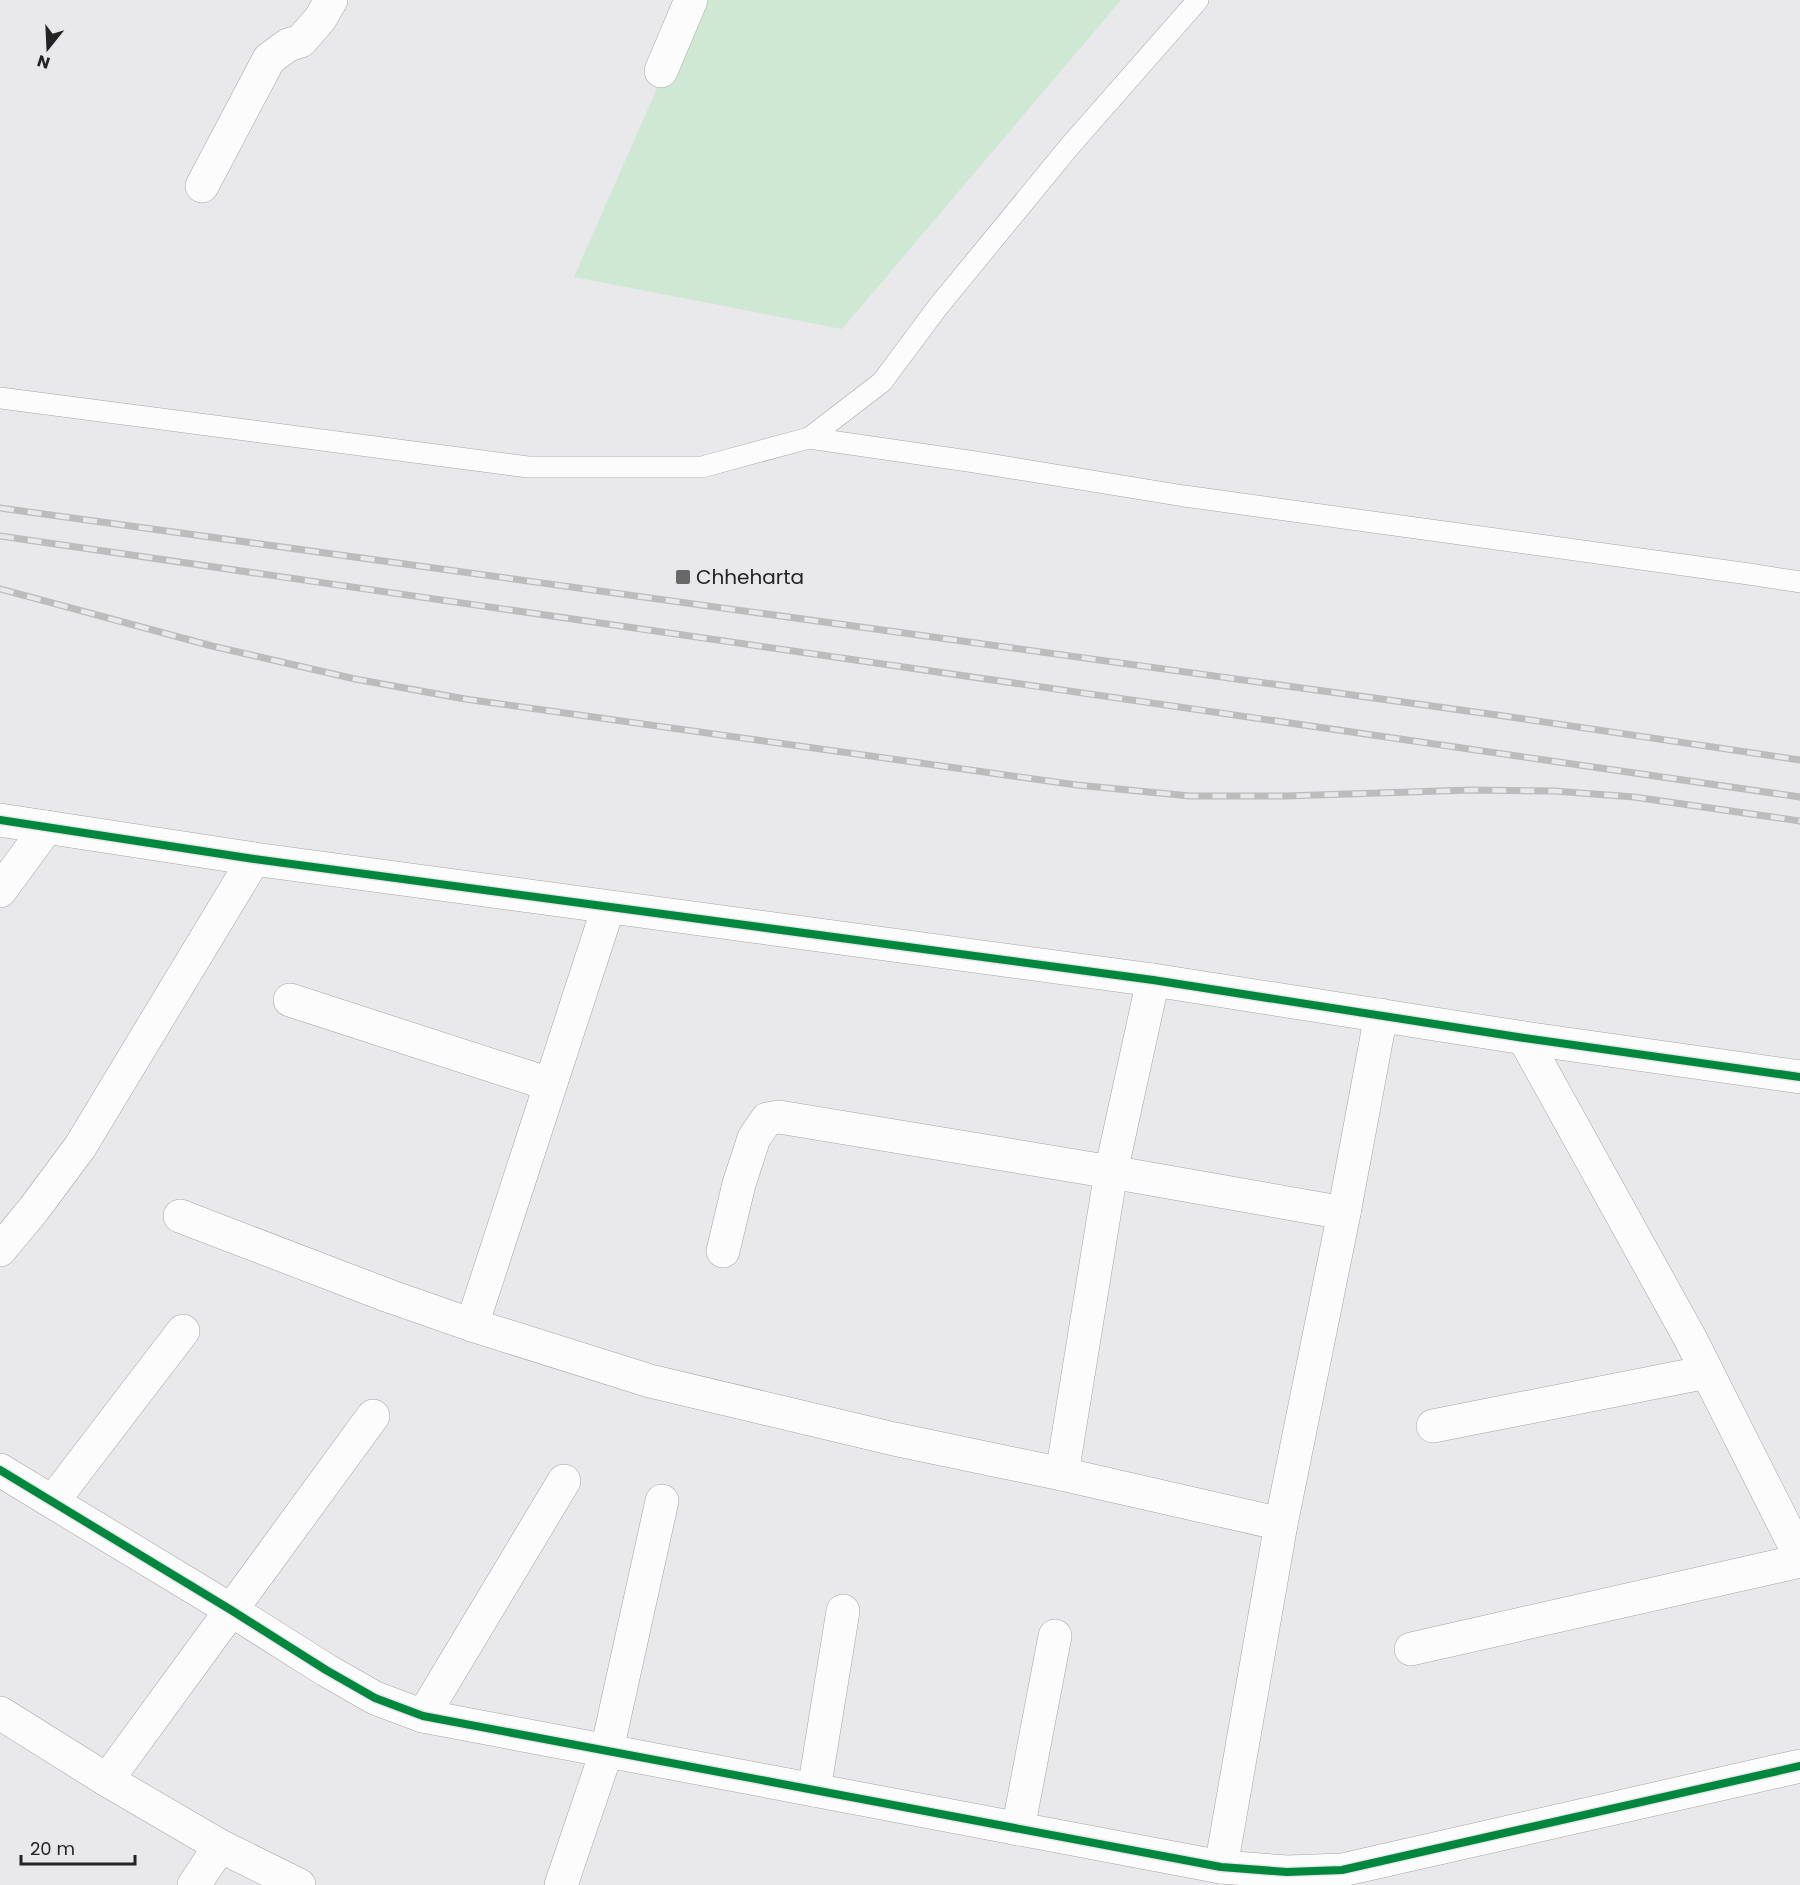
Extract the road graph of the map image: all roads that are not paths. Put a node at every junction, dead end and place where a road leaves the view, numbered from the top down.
1 (331, 0) edge
2 (691, 0) edge
3 (1198, 0) edge
4 (661, 71) dead end
5 (202, 186) dead end
6 (0, 398) edge
7 (809, 438) junction
8 (1800, 582) edge
9 (0, 820) edge
10 (47, 827) junction
11 (254, 859) junction
12 (0, 891) edge
13 (608, 908) junction
14 (1153, 980) junction
15 (290, 1000) dead end
16 (1381, 1015) junction
17 (1524, 1038) junction
18 (1800, 1077) edge
19 (549, 1084) junction
20 (1111, 1172) junction
21 (1344, 1213) junction
22 (180, 1216) dead end
23 (0, 1250) edge
24 (723, 1251) dead end
25 (472, 1325) junction
26 (183, 1331) dead end
27 (1707, 1372) junction
28 (373, 1416) dead end
29 (1433, 1426) dead end
30 (0, 1470) edge
31 (1062, 1474) junction
32 (564, 1481) dead end
33 (53, 1501) junction
34 (662, 1502) dead end
35 (1281, 1524) junction
36 (1800, 1556) edge
37 (1800, 1561) edge
38 (231, 1610) junction
39 (843, 1611) dead end
40 (1055, 1636) dead end
41 (1411, 1649) dead end
42 (0, 1713) edge
43 (423, 1716) junction
44 (607, 1750) junction
45 (1800, 1766) edge
46 (107, 1780) junction
47 (814, 1790) junction
48 (1018, 1829) junction
49 (220, 1846) junction
50 (1221, 1867) junction
51 (194, 1885) edge
52 (299, 1885) edge
53 (561, 1885) edge

1 - 5 street
2 - 4 street
3 - 7 lane
6 - 7 lane
7 - 8 lane
9 - 10 street
10 - 11 street
10 - 12 street
11 - 13 street
11 - 23 street
13 - 14 street
13 - 19 street
14 - 16 street
14 - 20 street
15 - 19 street
16 - 17 street
16 - 21 street
17 - 18 street
17 - 27 street
19 - 25 street
20 - 21 street
20 - 24 street
20 - 31 street
21 - 35 street
22 - 25 street
25 - 31 street
26 - 33 street
27 - 29 street
27 - 36 street
28 - 38 street
30 - 33 street
31 - 35 street
32 - 43 street
33 - 38 street
34 - 44 street
35 - 50 street
37 - 41 street
38 - 43 street
38 - 46 street
39 - 47 street
40 - 48 street
42 - 46 street
43 - 44 street
44 - 47 street
44 - 53 street
45 - 50 street
46 - 49 street
47 - 48 street
48 - 50 street
49 - 51 street
49 - 52 street

